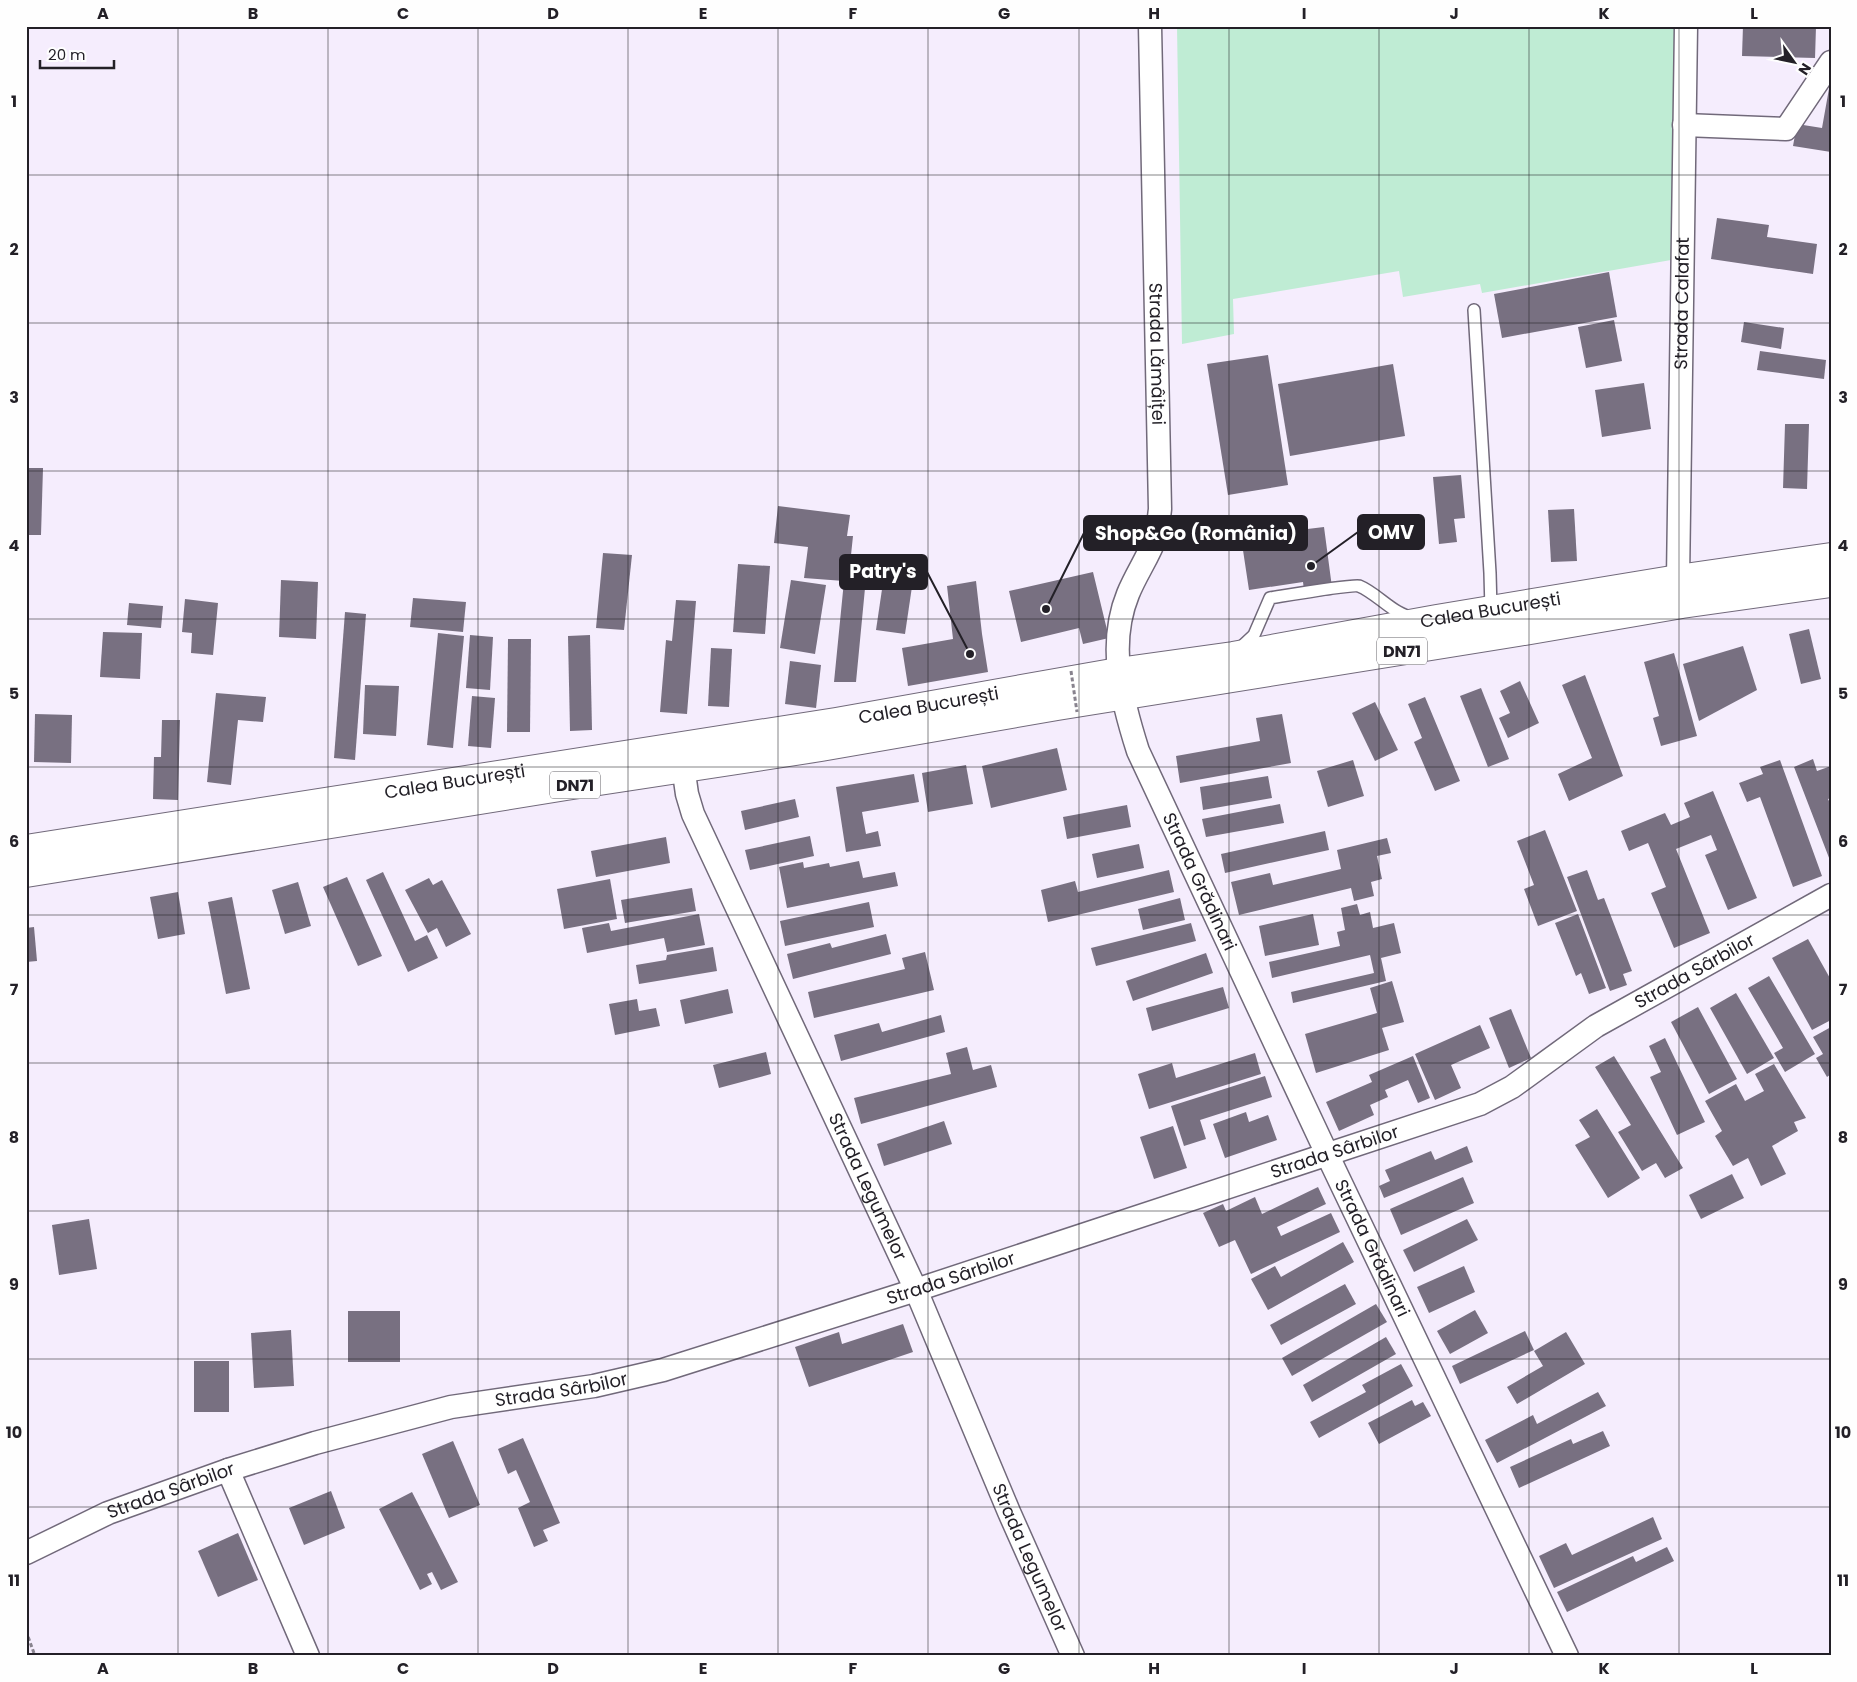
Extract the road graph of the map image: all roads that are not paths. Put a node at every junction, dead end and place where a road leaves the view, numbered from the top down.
1 (1150, 26) edge
2 (1686, 26) edge
3 (1831, 62) edge
4 (1684, 125) junction
5 (1474, 310) dead end
6 (1831, 557) edge
7 (1831, 583) edge
8 (1680, 592) junction
9 (1491, 610) junction
10 (1437, 619) junction
11 (1232, 656) junction
12 (1120, 683) junction
13 (682, 757) junction
14 (26, 849) edge
15 (26, 874) edge
16 (1831, 895) edge
17 (1327, 1154) junction
18 (916, 1290) junction
19 (228, 1470) junction
20 (26, 1553) edge
21 (308, 1656) edge
22 (1073, 1656) edge
23 (1567, 1656) edge

1 - 12 street, Strada Lămâiței
2 - 4 street, Strada Calafat
3 - 4 street
4 - 8 street, Strada Calafat
5 - 9 lane
6 - 8 main road, Calea București / DN71
7 - 8 main road, Calea București / DN71
8 - 9 main road, Calea București / DN71
8 - 12 main road, Calea București / DN71
9 - 10 main road, Calea București / DN71
10 - 11 main road, Calea București / DN71
10 - 11 lane
11 - 12 main road, Calea București / DN71
12 - 13 main road, Calea București / DN71
12 - 17 street, Strada Grădinari
13 - 14 main road, Calea București / DN71
13 - 15 main road, Calea București / DN71
13 - 18 street, Strada Legumelor
16 - 17 street, Strada Sârbilor
17 - 18 street, Strada Sârbilor
17 - 23 street, Strada Grădinari
18 - 19 street, Strada Sârbilor
18 - 22 street, Strada Legumelor
19 - 20 street, Strada Sârbilor
19 - 21 street

